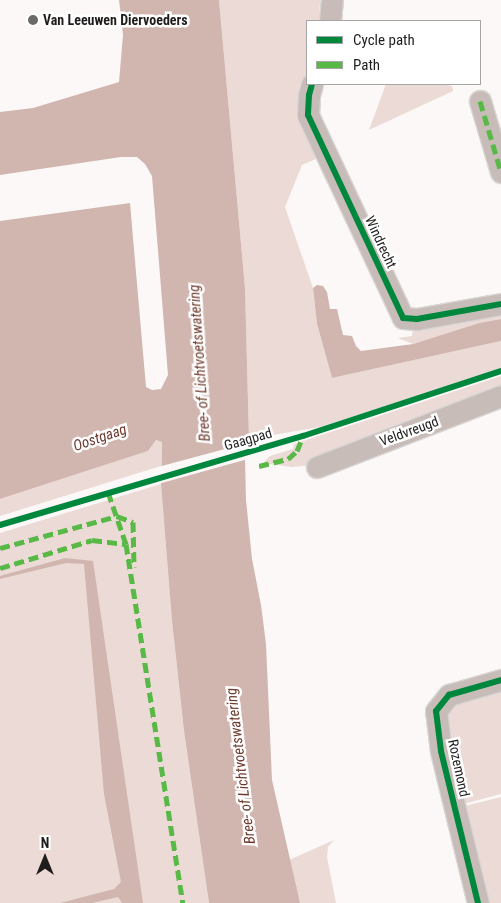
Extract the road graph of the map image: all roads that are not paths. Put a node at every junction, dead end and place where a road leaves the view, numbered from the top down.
1 (332, 0) edge
2 (330, 20) edge
3 (312, 85) edge
4 (480, 101) dead end
5 (499, 161) edge
6 (501, 304) edge
7 (501, 396) edge
8 (317, 467) dead end
9 (501, 680) edge
10 (478, 903) edge

1 - 2 street
3 - 6 street, Windrecht
4 - 5 street
7 - 8 street, Veldvreugd
9 - 10 street, Rozemond

